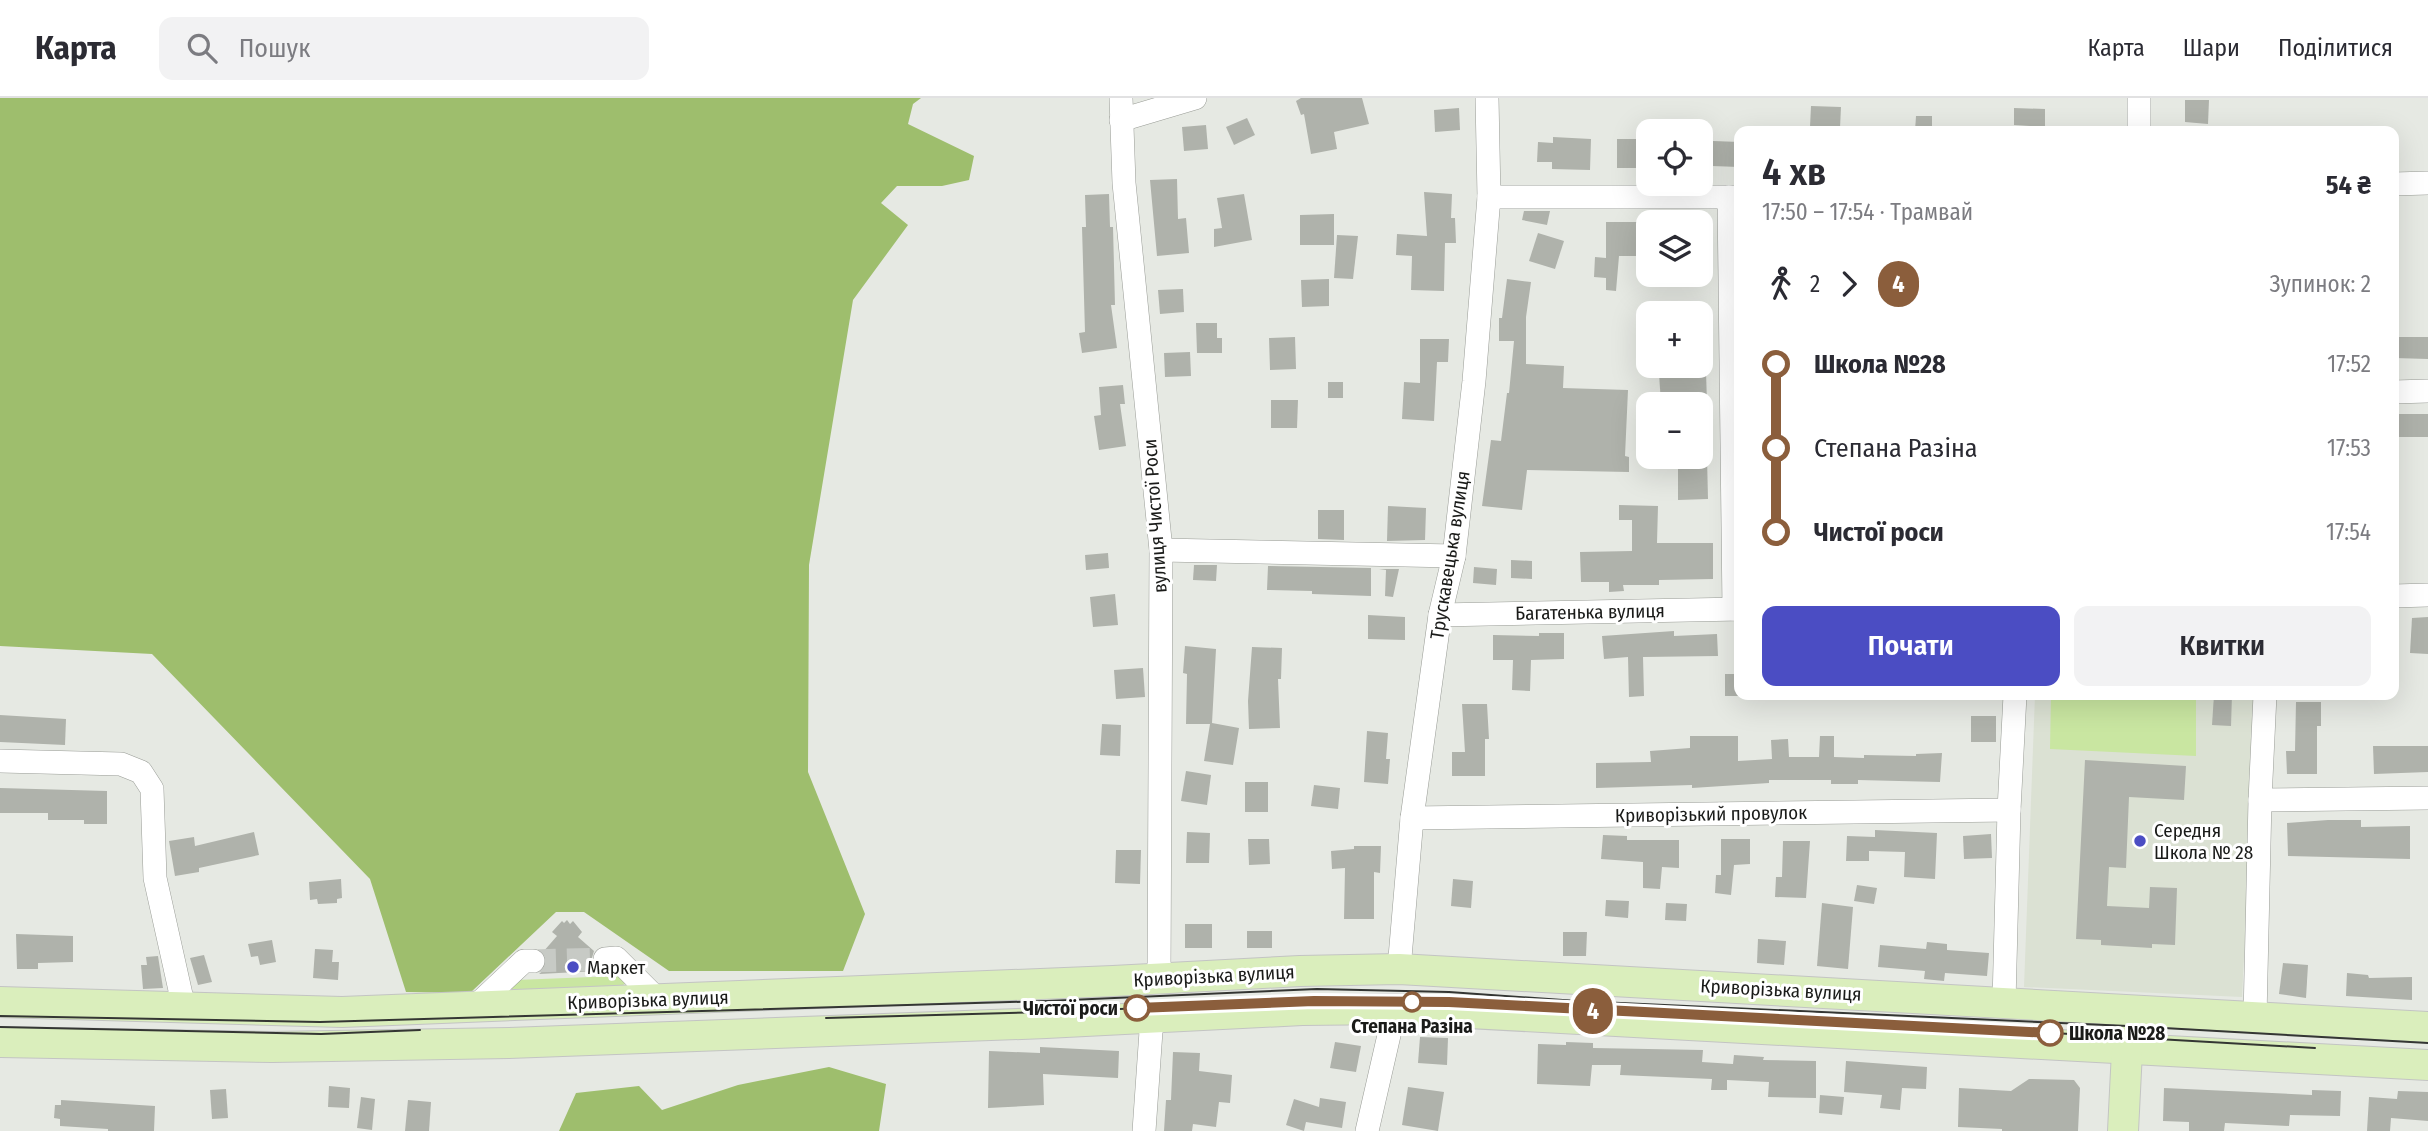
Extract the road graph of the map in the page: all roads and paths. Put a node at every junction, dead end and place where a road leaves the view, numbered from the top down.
1 (1195, 98) edge
2 (1487, 98) edge
3 (2138, 98) edge
4 (1121, 109) edge
5 (2139, 126) edge
6 (2428, 183) edge
7 (2399, 184) edge
8 (1489, 197) junction
9 (1734, 197) edge
10 (2428, 391) edge
11 (2399, 392) edge
12 (1161, 550) junction
13 (1454, 556) junction
14 (2428, 595) edge
15 (2399, 596) edge
16 (1734, 609) edge
17 (1440, 615) junction
18 (2015, 700) edge
19 (2265, 700) edge
20 (0, 761) edge
21 (2428, 798) edge
22 (2260, 800) junction
23 (2009, 810) junction
24 (1412, 818) junction
25 (605, 959) tunnel mouth
26 (533, 961) tunnel mouth
27 (1399, 969) junction
28 (1159, 977) junction
29 (658, 1000) junction
30 (0, 1002) edge
31 (2004, 1002) junction
32 (476, 1006) junction
33 (184, 1008) junction
34 (1395, 1009) junction
35 (2128, 1010) junction
36 (1152, 1017) junction
37 (2255, 1017) junction
38 (2428, 1027) edge
39 (0, 1042) edge
40 (2128, 1049) junction
41 (2428, 1065) edge
42 (1144, 1131) edge
43 (1367, 1131) edge
44 (2123, 1131) edge

1 - 4 street
2 - 8 street, Трускавецька вулиця
3 - 5 street
4 - 12 street, вулиця Чистої Роси
6 - 7 street
8 - 9 street
8 - 13 street, Трускавецька вулиця
10 - 11 street
12 - 13 street
12 - 28 street, вулиця Чистої Роси
13 - 17 street, Трускавецька вулиця
14 - 15 street
16 - 17 street, Багатенька вулиця
17 - 24 street, Трускавецька вулиця
18 - 23 street
19 - 22 street
20 - 33 street
21 - 22 street
22 - 37 street
23 - 24 street, Криворізький провулок
23 - 31 street
24 - 27 street, Трускавецька вулиця
25 - 29 street
26 - 32 street
27 - 28 main road, Криворізька вулиця
27 - 31 main road, Криворізька вулиця
28 - 29 main road, Криворізька вулиця
29 - 32 main road, Криворізька вулиця
30 - 33 main road, Криворізька вулиця
31 - 35 main road, Криворізька вулиця
32 - 33 main road, Криворізька вулиця
34 - 36 main road, Криворізька вулиця
34 - 40 main road, Криворізька вулиця
34 - 43 street
35 - 37 main road, Криворізька вулиця
35 - 40 main road
36 - 39 main road, Криворізька вулиця
36 - 42 street
37 - 38 main road, Криворізька вулиця
40 - 41 main road, Криворізька вулиця
40 - 44 main road

